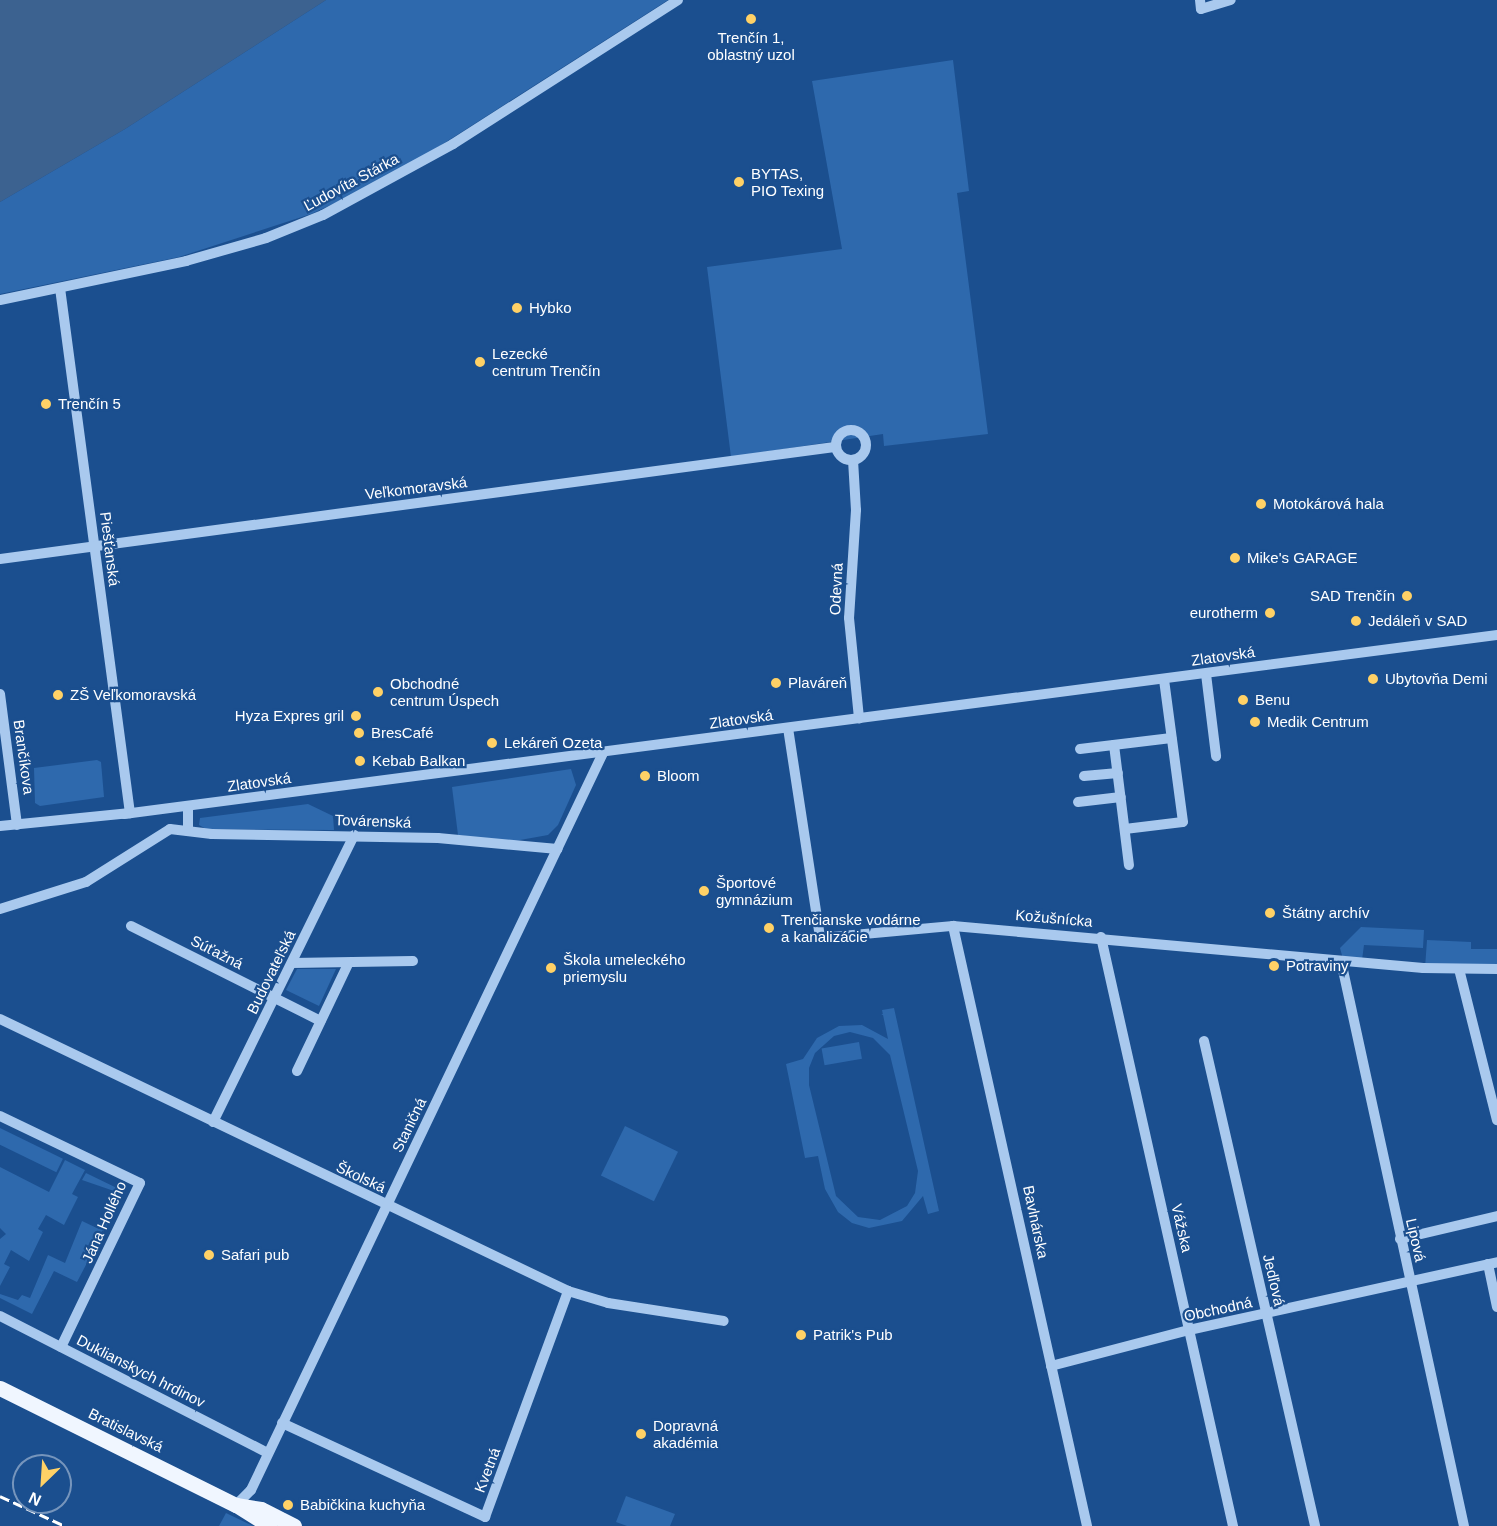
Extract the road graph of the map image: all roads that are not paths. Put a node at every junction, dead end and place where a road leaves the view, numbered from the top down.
1 (678, 0) edge
2 (1200, 0) edge
3 (1232, 0) edge
4 (60, 288) junction
5 (0, 300) edge
6 (836, 447) junction
7 (853, 460) junction
8 (95, 546) junction
9 (0, 559) edge
10 (1497, 634) edge
11 (1206, 674) junction
12 (1164, 680) junction
13 (0, 694) edge
14 (859, 719) junction
15 (788, 728) junction
16 (1172, 738) junction
17 (1114, 745) junction
18 (1080, 749) dead end
19 (603, 753) junction
20 (1216, 756) dead end
21 (1118, 773) junction
22 (1084, 776) dead end
23 (1121, 797) junction
24 (1078, 802) dead end
25 (188, 808) junction
26 (130, 813) junction
27 (17, 825) junction
28 (0, 826) edge
29 (1125, 829) junction
30 (188, 831) junction
31 (354, 835) junction
32 (557, 849) junction
33 (1129, 865) dead end
34 (0, 909) edge
35 (131, 926) dead end
36 (952, 926) junction
37 (1101, 937) junction
38 (413, 961) dead end
39 (1341, 961) junction
40 (292, 963) junction
41 (348, 964) junction
42 (1459, 969) junction
43 (1497, 969) edge
44 (275, 998) junction
45 (0, 1019) edge
46 (321, 1021) junction
47 (1204, 1041) dead end
48 (297, 1071) dead end
49 (0, 1116) edge
50 (1497, 1120) edge
51 (213, 1122) junction
52 (387, 1205) junction
53 (1497, 1216) edge
54 (1400, 1239) junction
55 (1492, 1263) edge
56 (1411, 1281) junction
57 (568, 1291) junction
58 (1497, 1306) edge
59 (1266, 1314) junction
60 (0, 1316) edge
61 (724, 1321) dead end
62 (1189, 1330) junction
63 (62, 1347) junction
64 (1051, 1366) junction
65 (0, 1388) edge
66 (282, 1423) junction
67 (268, 1453) junction
68 (236, 1505) junction
69 (269, 1526) edge
70 (294, 1526) edge
71 (1087, 1526) edge
72 (1233, 1526) edge
73 (1315, 1526) edge
74 (1464, 1526) edge

1 - 4 street, Ľudovíta Stárka
2 - 3 street
4 - 5 street, Ľudovíta Stárka
4 - 8 street, Piešťanská
6 - 7 street
6 - 7 street
6 - 8 street, Veľkomoravská
7 - 14 street, Odevná
8 - 9 street, Veľkomoravská
8 - 26 street, Piešťanská
10 - 11 street, Zlatovská
11 - 12 street, Zlatovská
11 - 20 street
12 - 14 street, Zlatovská
12 - 16 street
13 - 27 street, Brančíkova
14 - 15 street, Zlatovská
15 - 19 street, Zlatovská
15 - 36 street, Kožušnícka
16 - 17 street
16 - 29 street
17 - 18 street
17 - 21 street
19 - 25 street, Zlatovská
19 - 32 street, Staničná
21 - 22 street
21 - 23 street
23 - 24 street
23 - 29 street
25 - 26 street, Zlatovská
25 - 30 street
26 - 27 street, Zlatovská
27 - 28 street, Zlatovská
29 - 33 street
30 - 31 street, Továrenská
30 - 34 street, Továrenská
31 - 32 street, Továrenská
31 - 40 street, Budovateľská
32 - 52 street, Staničná
35 - 44 street, Súťažná
36 - 37 street, Kožušnícka
36 - 64 street, Bavlnárska
37 - 39 street, Kožušnícka
37 - 62 street, Vážska
38 - 41 street
39 - 42 street, Kožušnícka
39 - 54 street, Lipová
40 - 41 street
40 - 44 street, Budovateľská
41 - 46 street
42 - 43 street, Kožušnícka
42 - 50 street
44 - 46 street, Súťažná
44 - 51 street, Budovateľská
45 - 51 street, Školská
46 - 48 street
47 - 59 street, Jedľová
49 - 63 street, Jána Hollého
51 - 52 street, Školská
52 - 57 street, Školská
52 - 66 street, Staničná
53 - 54 street
54 - 56 street, Lipová
55 - 56 street, Obchodná
55 - 58 street
56 - 59 street, Obchodná
56 - 74 street, Lipová
57 - 61 street, Školská
57 - 66 street, Kvetná
59 - 62 street, Obchodná
59 - 73 street, Jedľová
60 - 63 street, Duklianskych hrdinov
62 - 64 street, Obchodná
62 - 72 street, Vážska
63 - 67 street, Duklianskych hrdinov
64 - 71 street, Bavlnárska
65 - 68 main road, Bratislavská
66 - 67 street, Staničná
67 - 68 street, Staničná
68 - 69 main road, Bratislavská
68 - 70 main road, Bratislavská

